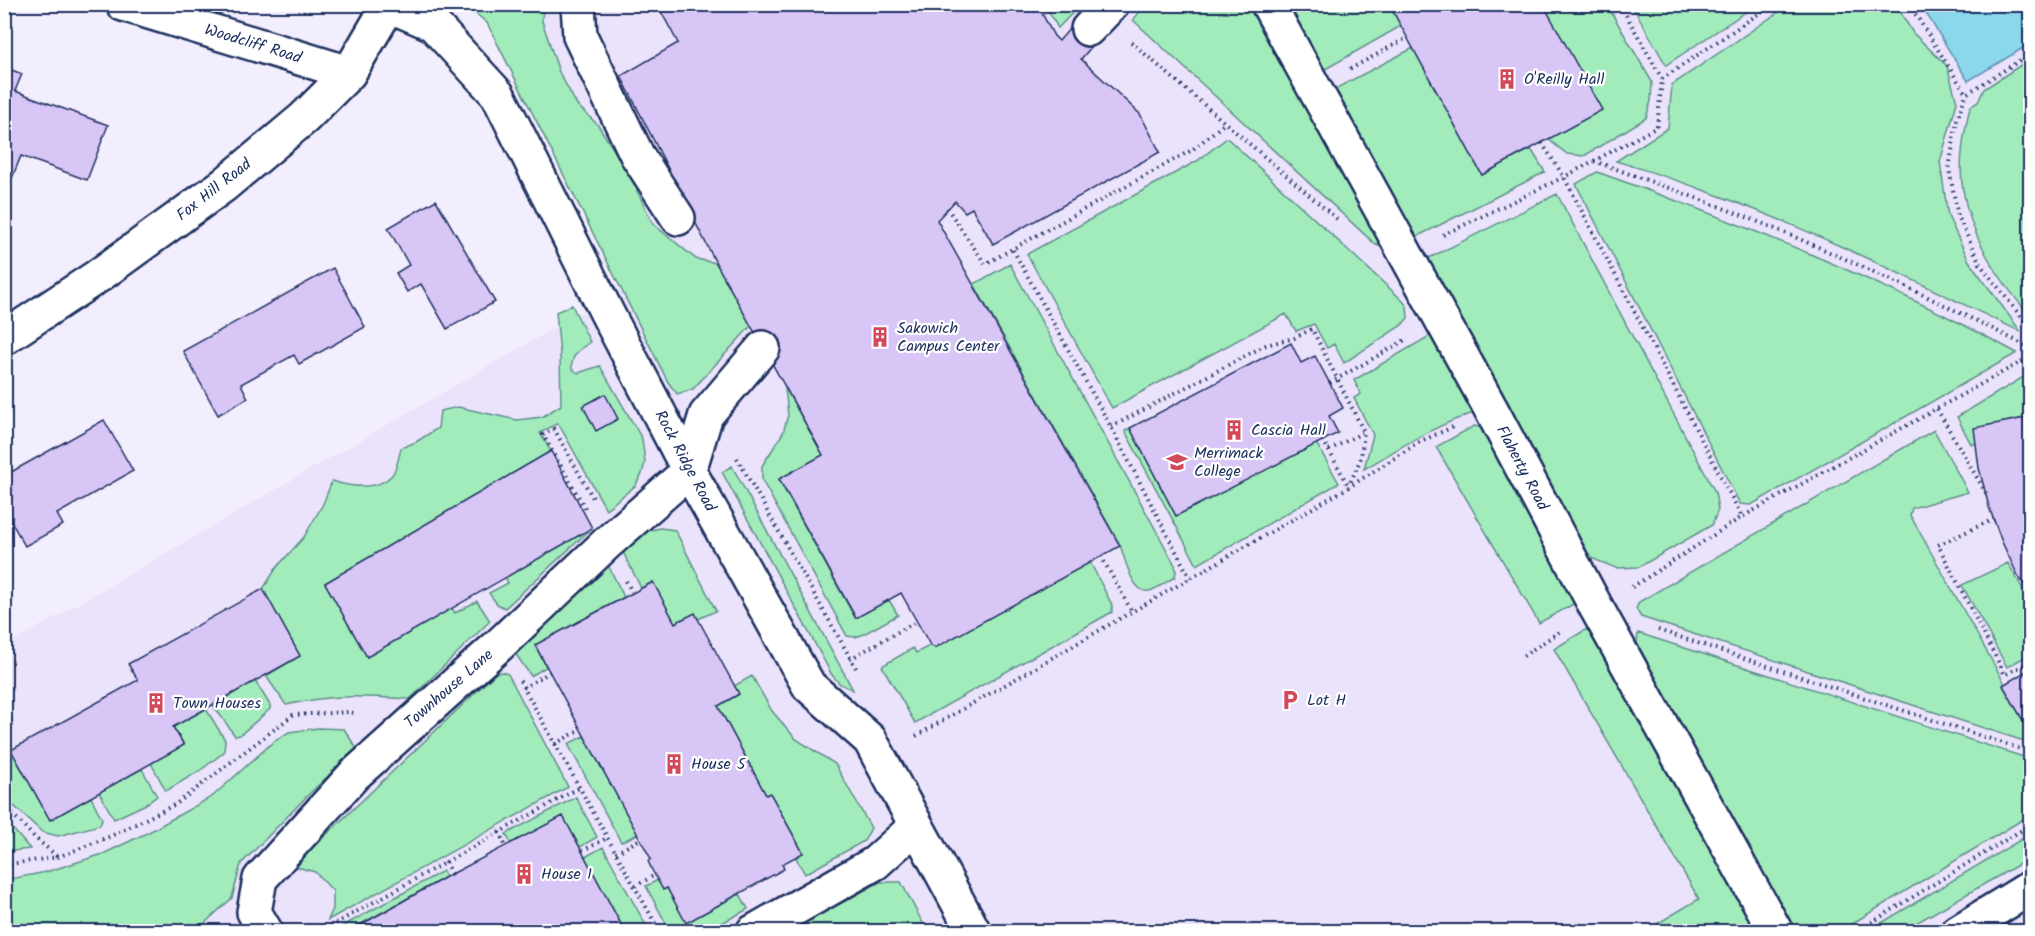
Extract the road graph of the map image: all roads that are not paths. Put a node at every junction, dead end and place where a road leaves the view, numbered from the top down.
1 (123, 4) edge
2 (578, 4) edge
3 (1268, 4) edge
4 (389, 5) edge
5 (349, 73) junction
6 (678, 218) dead end
7 (4, 338) edge
8 (763, 348) dead end
9 (689, 471) junction
10 (915, 826) junction
11 (2031, 888) edge
12 (266, 932) edge
13 (753, 932) edge
14 (974, 932) edge
15 (1776, 932) edge
16 (1958, 932) edge

1 - 5 street, Woodcliff Road
2 - 6 street
3 - 15 street, Flaherty Road
4 - 5 street, Fox Hill Road
4 - 9 street, Rock Ridge Road
5 - 7 street, Fox Hill Road
8 - 9 street
9 - 10 street, Rock Ridge Road
9 - 12 street, Townhouse Lane
10 - 13 street
10 - 14 street, Rock Ridge Road
11 - 16 street

